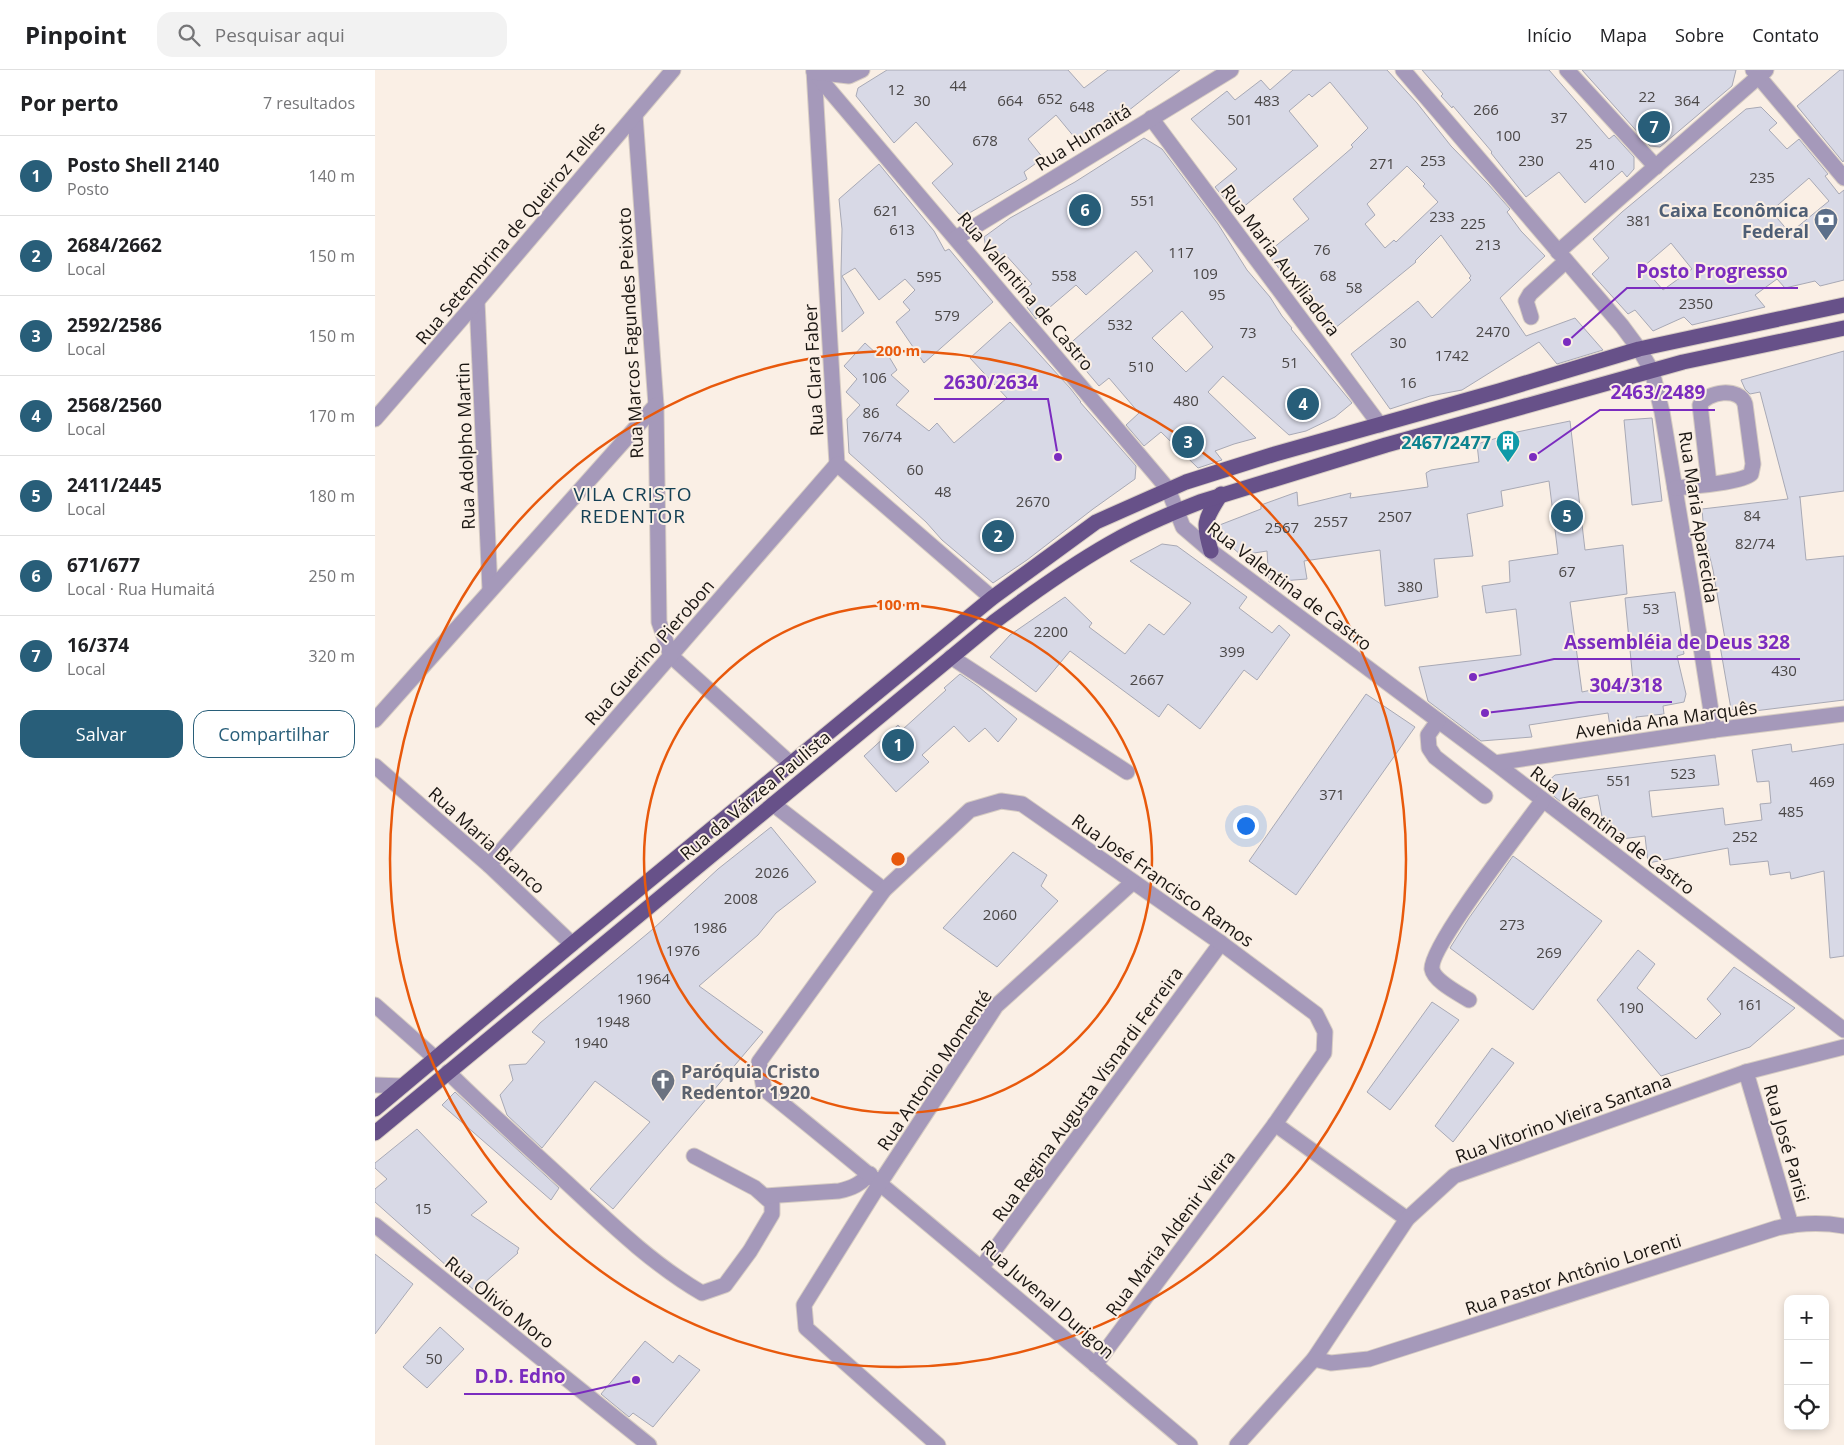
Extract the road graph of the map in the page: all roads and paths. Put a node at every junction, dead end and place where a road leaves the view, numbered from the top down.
1 (673, 70) edge
2 (862, 70) edge
3 (1231, 70) edge
4 (1403, 70) edge
5 (1567, 70) edge
6 (814, 71) edge
7 (1759, 72) edge
8 (635, 115) junction
9 (1151, 118) junction
10 (1656, 167) junction
11 (1844, 178) edge
12 (956, 238) junction
13 (1562, 257) junction
14 (477, 301) junction
15 (1844, 305) edge
16 (1531, 317) dead end
17 (1844, 328) edge
18 (1639, 349) junction
19 (1652, 371) junction
20 (656, 405) junction
21 (375, 419) edge
22 (1380, 425) junction
23 (837, 464) junction
24 (1709, 483) junction
25 (1675, 488) junction
26 (1168, 489) junction
27 (1221, 494) junction
28 (1176, 511) junction
29 (1211, 551) junction
30 (490, 590) junction
31 (992, 598) junction
32 (671, 656) junction
33 (951, 657) junction
34 (1844, 714) edge
35 (375, 720) edge
36 (1438, 721) junction
37 (1714, 730) junction
38 (1495, 763) junction
39 (791, 764) junction
40 (375, 766) edge
41 (1127, 772) dead end
42 (1485, 796) dead end
43 (1543, 800) junction
44 (773, 804) junction
45 (489, 865) junction
46 (1133, 882) junction
47 (884, 890) junction
48 (1221, 943) junction
49 (572, 944) junction
50 (1469, 1000) dead end
51 (375, 1005) edge
52 (1844, 1030) edge
53 (1844, 1047) edge
54 (435, 1058) junction
55 (448, 1072) junction
56 (1746, 1072) junction
57 (375, 1086) edge
58 (402, 1086) junction
59 (375, 1109) edge
60 (1275, 1124) junction
61 (375, 1133) edge
62 (693, 1156) dead end
63 (875, 1178) junction
64 (765, 1196) junction
65 (1407, 1219) junction
66 (375, 1225) edge
67 (1791, 1225) junction
68 (1844, 1226) edge
69 (982, 1267) junction
70 (1314, 1359) junction
71 (1095, 1365) junction
72 (649, 1445) edge
73 (938, 1445) edge
74 (1190, 1445) edge
75 (1237, 1445) edge

1 - 8 street, Rua Setembrina de Queiroz Telles
2 - 6 street
3 - 9 street, Rua Humaitá
4 - 13 street, Rua Maria Aparecida
5 - 10 street
6 - 12 street, Rua Valentina de Castro
6 - 23 street, Rua Clara Faber
7 - 10 street
7 - 11 street
8 - 14 street, Rua Setembrina de Queiroz Telles
8 - 20 street, Rua Marcos Fagundes Peixoto
9 - 12 street, Rua Humaitá
9 - 22 street, Rua Maria Auxiliadora
10 - 13 street
12 - 26 street, Rua Valentina de Castro
13 - 16 street
13 - 18 street, Rua Maria Aparecida
14 - 21 street, Rua Setembrina de Queiroz Telles
14 - 30 street, Rua Adolpho Martin
15 - 18 main road, Rua da Várzea Paulista
17 - 19 main road, Rua da Várzea Paulista
18 - 19 street, Rua Maria Aparecida
18 - 22 main road, Rua da Várzea Paulista
19 - 25 street, Rua Maria Aparecida
19 - 27 main road, Rua da Várzea Paulista
20 - 30 street
20 - 32 street, Rua Marcos Fagundes Peixoto
22 - 26 main road, Rua da Várzea Paulista
23 - 31 street
23 - 32 street, Rua Guerino Pierobon
24 - 24 street
24 - 25 street
25 - 37 street, Rua Maria Aparecida
26 - 28 street, Rua Valentina de Castro
26 - 31 main road, Rua da Várzea Paulista
27 - 28 main road, Rua da Várzea Paulista
27 - 29 main road
28 - 29 street, Rua Valentina de Castro
28 - 33 main road, Rua da Várzea Paulista
29 - 36 street, Rua Valentina de Castro
30 - 35 street
31 - 39 main road, Rua da Várzea Paulista
32 - 39 street, Rua Marcos Fagundes Peixoto
32 - 45 street, Rua Guerino Pierobon
33 - 41 street
33 - 44 main road, Rua da Várzea Paulista
34 - 37 street, Avenida Ana Marquês
36 - 38 street, Rua Valentina de Castro
36 - 42 street
37 - 38 street, Avenida Ana Marquês
38 - 43 street, Rua Valentina de Castro
39 - 49 main road, Rua da Várzea Paulista
40 - 45 street, Rua Maria Branco
43 - 50 street
43 - 52 street, Rua Valentina de Castro
44 - 47 street
44 - 55 main road, Rua da Várzea Paulista
45 - 49 street, Rua Maria Branco
46 - 47 street, Rua José Francisco Ramos
46 - 48 street, Rua José Francisco Ramos
46 - 63 street, Rua Antonio Momenté
47 - 63 street, Rua José Francisco Ramos
48 - 60 street, Rua José Francisco Ramos
48 - 69 street, Rua Regina Augusta Visnardi Ferreira
49 - 54 main road, Rua da Várzea Paulista
51 - 54 street
53 - 56 street, Rua Vitorino Vieira Santana
54 - 58 main road, Rua da Várzea Paulista
55 - 61 main road, Rua da Várzea Paulista
55 - 64 street
56 - 65 street, Rua Vitorino Vieira Santana
56 - 67 street, Rua José Parisi
57 - 58 street
58 - 59 main road, Rua da Várzea Paulista
60 - 65 street
60 - 71 street, Rua Maria Aldenir Vieira
62 - 64 street
63 - 64 street
63 - 69 street, Rua Juvenal Durigon
63 - 73 street, Rua Antonio Momenté
65 - 70 street, Rua Vitorino Vieira Santana
66 - 72 street, Rua Olivio Moro
67 - 68 street, Rua Pastor Antônio Lorenti
67 - 70 street, Rua Pastor Antônio Lorenti
69 - 71 street, Rua Juvenal Durigon
70 - 75 street, Rua Vitorino Vieira Santana
71 - 74 street, Rua Juvenal Durigon

